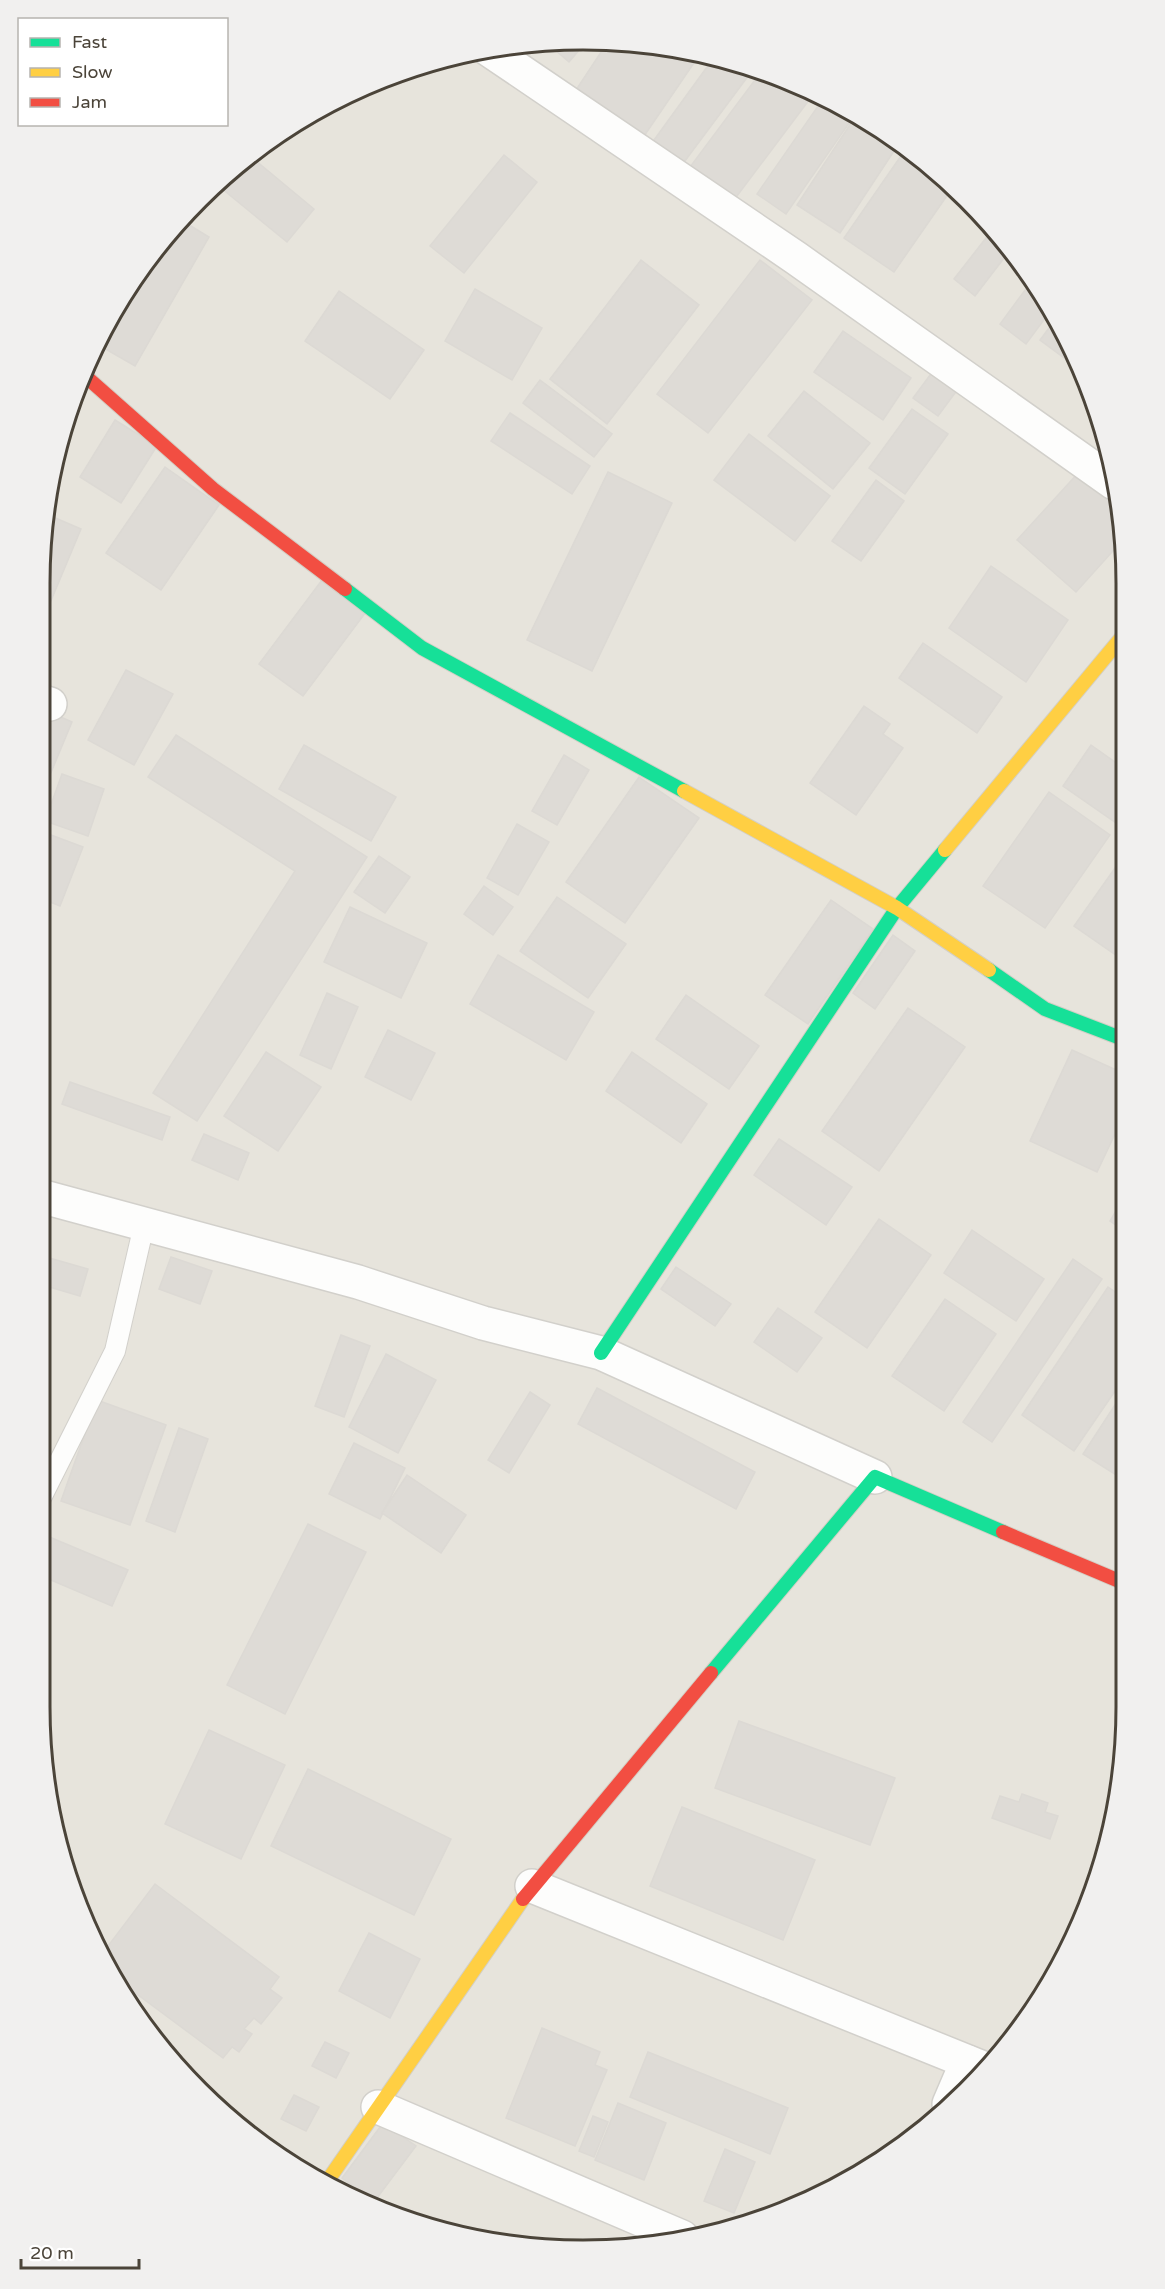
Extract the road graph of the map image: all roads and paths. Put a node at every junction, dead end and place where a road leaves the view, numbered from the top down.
1 (499, 56) edge
2 (90, 380) edge
3 (1104, 476) edge
4 (1115, 645) edge
5 (897, 908) junction
6 (1115, 1036) edge
7 (50, 1199) edge
8 (144, 1225) junction
9 (601, 1353) junction
10 (876, 1477) junction
11 (50, 1480) edge
12 (1115, 1579) edge
13 (532, 1886) junction
14 (975, 2065) edge
15 (378, 2106) junction
16 (331, 2176) edge
17 (670, 2232) edge

1 - 3 street
2 - 5 street
4 - 5 street
5 - 6 street
5 - 9 street
7 - 8 street
8 - 9 street
8 - 11 lane
9 - 10 street
10 - 12 street
10 - 13 street
13 - 14 street
13 - 15 street
15 - 16 street
15 - 17 street

